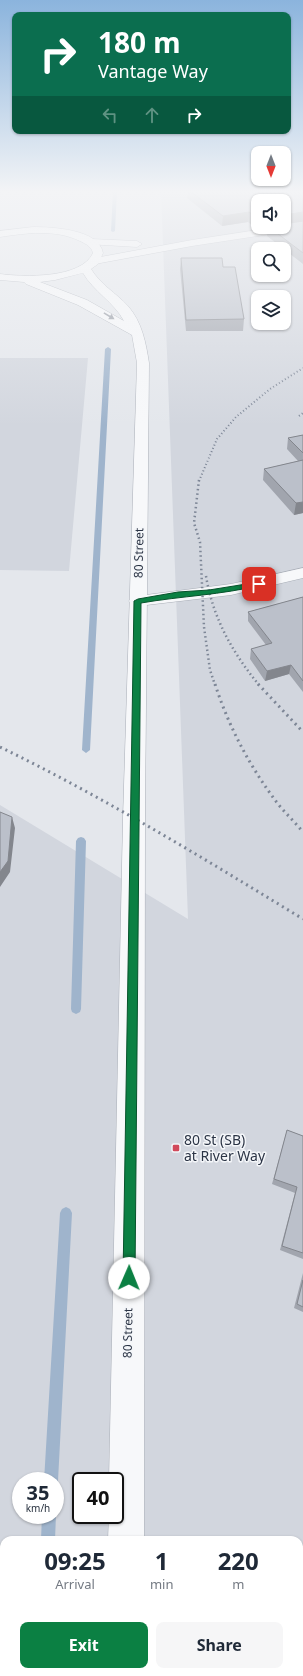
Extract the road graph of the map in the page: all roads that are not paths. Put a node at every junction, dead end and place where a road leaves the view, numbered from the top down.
1 (81, 269) edge
2 (86, 269) edge
3 (0, 277) edge
4 (22, 279) junction
5 (138, 335) junction
6 (303, 573) edge
7 (138, 601) junction
8 (126, 1536) edge

1 - 4 street
2 - 5 street, 80 Street
3 - 4 street
4 -> 5 street
5 - 7 street, 80 Street
6 - 7 street
7 - 8 street, 80 Street

